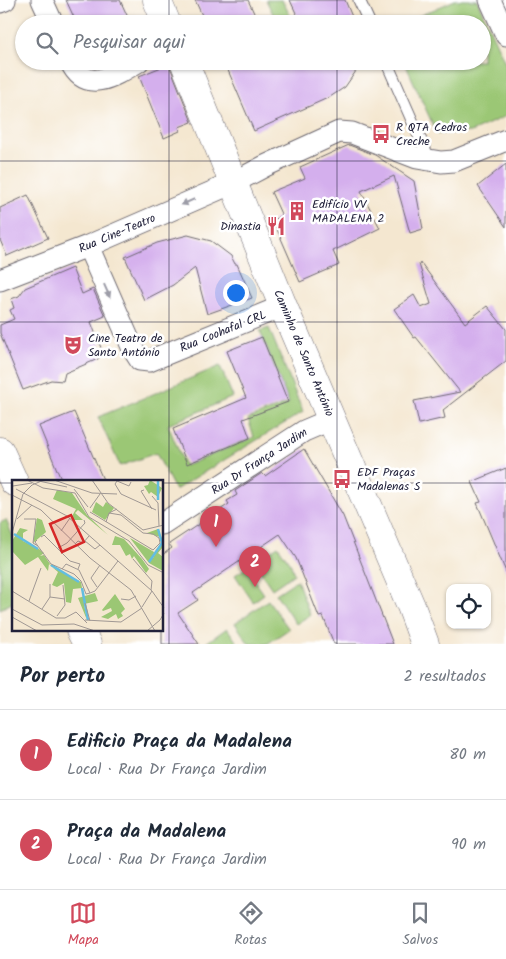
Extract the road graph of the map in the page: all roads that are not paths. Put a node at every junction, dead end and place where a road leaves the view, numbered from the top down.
1 (5, 0) edge
2 (42, 0) edge
3 (157, 0) edge
4 (359, 0) edge
5 (490, 0) edge
6 (0, 2) edge
7 (49, 15) edge
8 (163, 15) edge
9 (366, 15) edge
10 (506, 35) edge
11 (76, 70) edge
12 (122, 70) edge
13 (188, 70) edge
14 (390, 70) edge
15 (506, 140) edge
16 (430, 161) junction
17 (233, 183) junction
18 (88, 246) junction
19 (0, 280) edge
20 (283, 306) junction
21 (332, 419) junction
22 (0, 451) edge
23 (13, 480) edge
24 (164, 523) edge
25 (81, 632) edge
26 (87, 644) edge
27 (425, 644) edge

1 - 6 street
2 - 7 street
3 - 8 street
4 - 9 lane
5 - 10 street
11 - 12 street
13 - 17 street, Caminho de Santo António
14 - 16 lane
15 - 16 street, Rua Cine-Teatro
16 - 17 street, Rua Cine-Teatro
17 -> 18 street, Rua Cine-Teatro
17 - 20 street, Caminho de Santo António
18 - 19 street, Rua Cine-Teatro
18 -> 20 street, Rua Coohafal CRL
20 - 21 street, Caminho de Santo António
21 - 24 street, Rua Dr França Jardim
21 - 27 street, Caminho de Santo António
22 - 23 street
25 - 26 street

